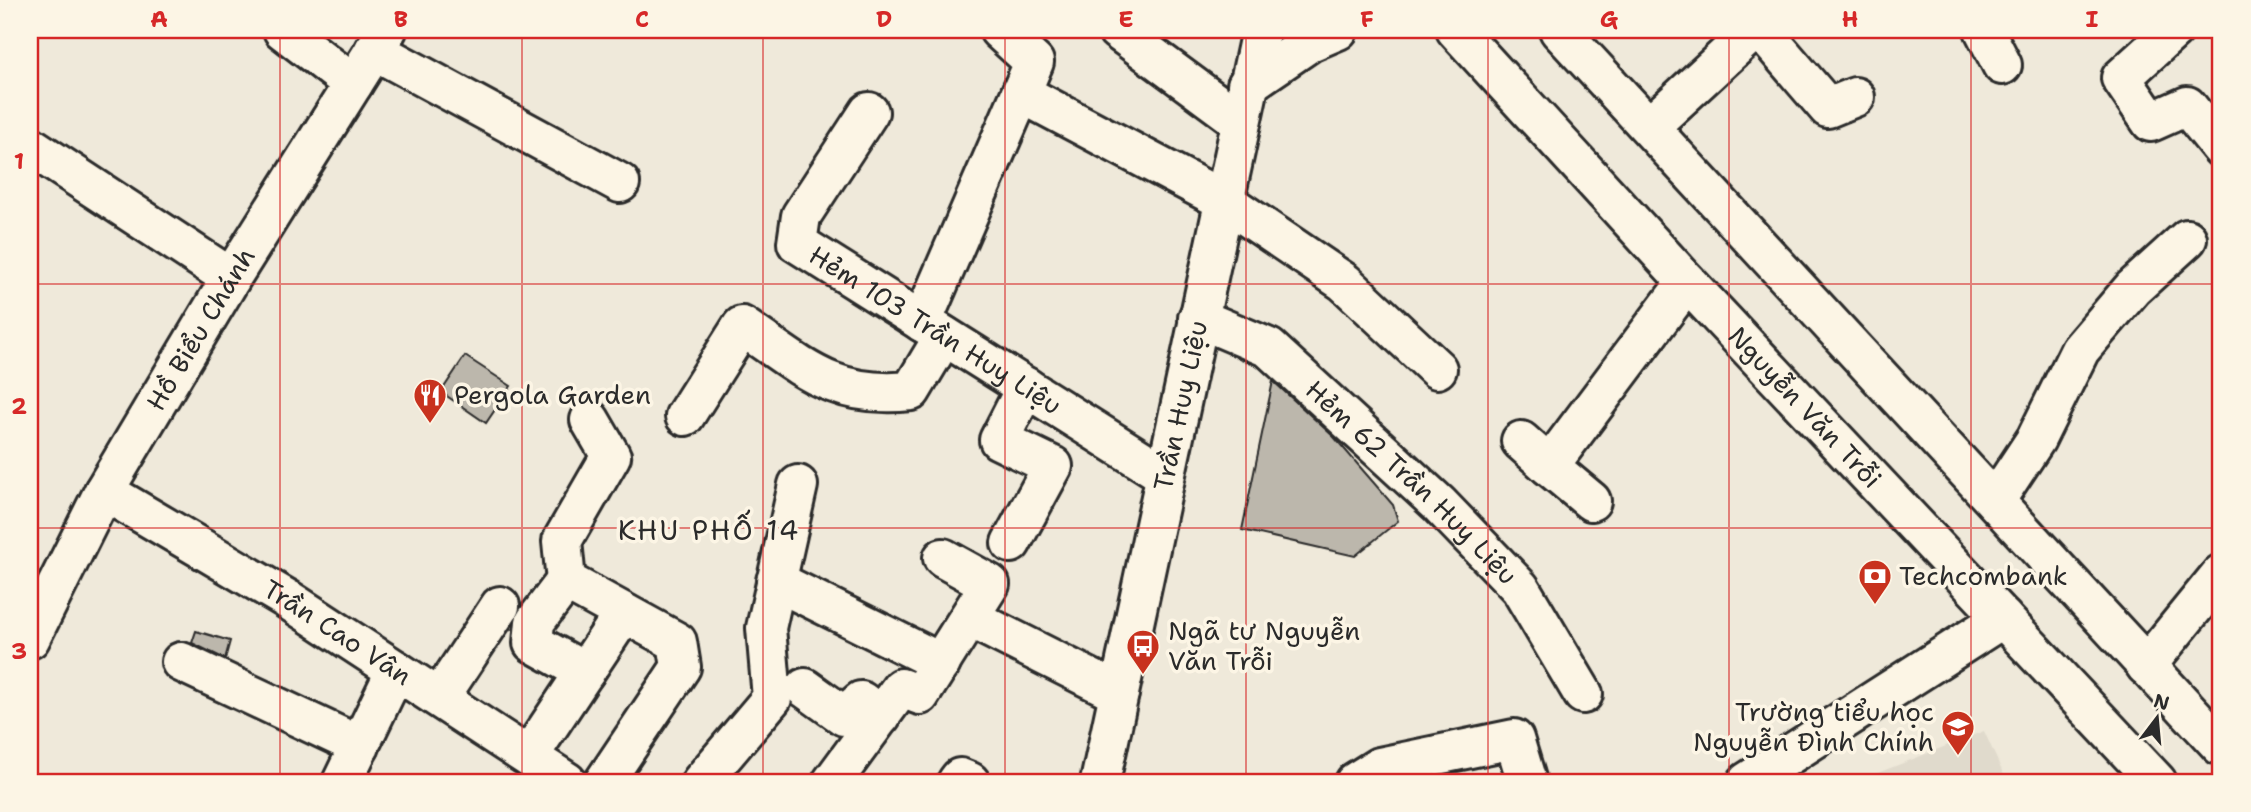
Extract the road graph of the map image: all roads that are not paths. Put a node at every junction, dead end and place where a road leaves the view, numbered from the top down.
1 (283, 30) edge
2 (999, 30) edge
3 (1117, 30) edge
4 (1261, 30) edge
5 (1338, 30) edge
6 (1559, 30) edge
7 (1754, 30) edge
8 (1761, 30) edge
9 (1984, 30) edge
10 (2174, 30) edge
11 (1455, 34) edge
12 (381, 40) edge
13 (2002, 65) dead end
14 (353, 84) junction
15 (1021, 93) junction
16 (1855, 97) dead end
17 (1243, 103) junction
18 (869, 112) dead end
19 (1650, 126) junction
20 (30, 146) edge
21 (2221, 148) edge
22 (620, 183) dead end
23 (1223, 200) junction
24 (2187, 239) dead end
25 (231, 278) junction
26 (1687, 282) junction
27 (1198, 318) junction
28 (933, 329) junction
29 (1437, 369) dead end
30 (1026, 387) junction
31 (685, 416) dead end
32 (590, 420) dead end
33 (1521, 441) dead end
34 (1549, 467) junction
35 (1166, 475) junction
36 (798, 485) dead end
37 (104, 491) junction
38 (1591, 501) dead end
39 (1995, 501) junction
40 (1011, 543) dead end
41 (943, 558) dead end
42 (2221, 574) edge
43 (566, 581) junction
44 (776, 581) junction
45 (500, 606) dead end
46 (624, 613) junction
47 (970, 618) junction
48 (2003, 618) junction
49 (30, 639) edge
50 (181, 663) dead end
51 (941, 663) junction
52 (2146, 666) junction
53 (396, 670) junction
54 (584, 672) junction
55 (805, 688) dead end
56 (1119, 693) junction
57 (1583, 694) dead end
58 (440, 697) junction
59 (881, 716) junction
60 (360, 746) junction
61 (2221, 746) edge
62 (528, 756) junction
63 (342, 782) edge
64 (567, 782) edge
65 (604, 782) edge
66 (701, 782) edge
67 (832, 782) edge
68 (957, 782) edge
69 (970, 782) edge
70 (1100, 782) edge
71 (1355, 782) edge
72 (1527, 782) edge
73 (1747, 782) edge
74 (2157, 782) edge

1 - 14 street
2 - 15 street
3 - 17 street
4 - 17 street, Trần Huy Liệu
5 - 17 street
6 - 19 street
7 - 19 street
8 - 16 street
9 - 13 street
10 - 21 street
11 - 26 street, Nguyễn Văn Trỗi
12 - 14 street, Hồ Biểu Chánh
12 - 22 street
14 - 25 street, Hồ Biểu Chánh
15 - 23 street
15 - 28 street
17 - 23 street, Trần Huy Liệu
18 - 28 street, Hẻm 103 Trần Huy Liệu
19 - 39 street
20 - 25 street
23 - 27 street, Trần Huy Liệu
23 - 29 street
24 - 39 street
25 - 37 street, Hồ Biểu Chánh
26 - 34 street
26 - 48 street, Nguyễn Văn Trỗi
27 - 35 street, Trần Huy Liệu
27 - 57 street, Hẻm 62 Trần Huy Liệu
28 - 30 street, Hẻm 103 Trần Huy Liệu
28 - 31 street
30 - 35 street, Hẻm 103 Trần Huy Liệu
30 - 40 street
32 - 43 street
33 - 34 street
34 - 38 street
35 - 56 street, Trần Huy Liệu
36 - 44 street
37 - 49 street, Hồ Biểu Chánh
37 - 53 street, Trần Cao Vân
39 - 52 street
41 - 47 street
42 - 52 street
43 - 46 street
43 - 54 street
44 - 51 street
44 - 66 street
45 - 58 street
46 - 54 street
46 - 65 street
47 - 51 street
47 - 56 street
48 - 73 street
48 - 74 street, Nguyễn Văn Trỗi
50 - 60 street
51 - 59 street
52 - 61 street
53 - 58 street, Trần Cao Vân
53 - 60 street
54 - 62 street
55 - 59 street
56 - 70 street, Trần Huy Liệu
58 - 62 street, Trần Cao Vân
59 - 67 street
60 - 63 street
62 - 64 street, Trần Cao Vân
68 - 69 street
71 - 72 street

